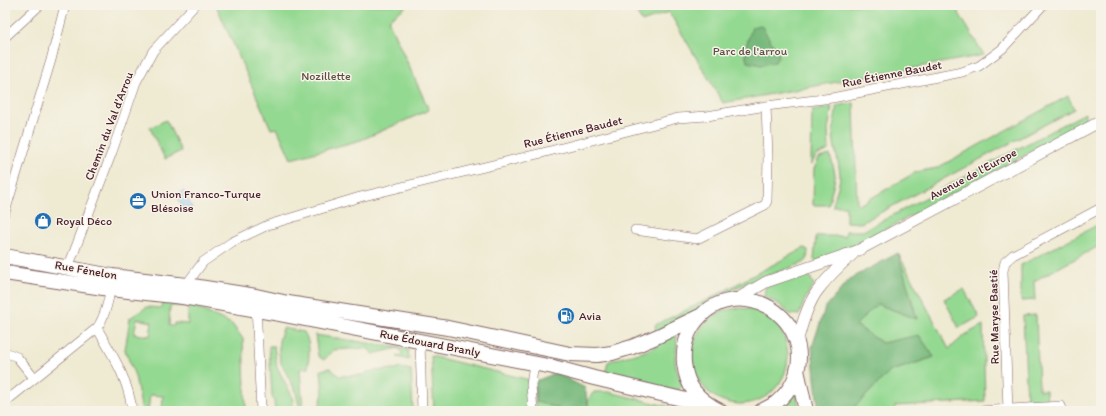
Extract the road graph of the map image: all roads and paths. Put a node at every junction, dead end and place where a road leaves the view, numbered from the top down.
1 (40, 5) edge
2 (65, 5) edge
3 (195, 5) edge
4 (1043, 5) edge
5 (5, 37) edge
6 (766, 106) junction
7 (1101, 121) edge
8 (1101, 208) edge
9 (5, 212) edge
10 (634, 230) dead end
11 (857, 251) junction
12 (5, 256) edge
13 (67, 267) junction
14 (5, 273) edge
15 (167, 282) joint
16 (111, 283) junction
17 (186, 285) junction
18 (150, 293) joint
19 (738, 299) junction
20 (256, 303) junction
21 (700, 316) junction
22 (97, 328) junction
23 (420, 341) junction
24 (798, 343) junction
25 (5, 352) edge
26 (534, 363) junction
27 (798, 370) junction
28 (34, 378) junction
29 (5, 402) edge
30 (707, 404) junction
31 (1061, 406) dead end
32 (1008, 410) junction
33 (132, 411) edge
34 (261, 411) edge
35 (422, 411) edge
36 (533, 411) edge
37 (720, 411) edge
38 (761, 411) edge
39 (806, 411) edge
40 (979, 411) edge

1 - 5 street
2 - 9 street
3 - 13 street, Chemin du Val d'Arrou
4 - 6 street, Rue Étienne Baudet
6 - 10 street
6 - 17 street, Rue Étienne Baudet
7 - 11 street, Avenue de l'Europe
8 - 32 street, Rue Maryse Bastié
11 - 19 street, Avenue de l'Europe
11 - 24 street, Avenue de l'Europe
12 - 13 main road, Rue Fénelon
13 - 16 main road, Rue Fénelon
14 - 16 main road, Rue Fénelon
15 - 16 main road, Rue Fénelon
15 - 17 main road, Rue Édouard Branly
16 - 18 main road, Rue Fénelon
16 - 22 street
17 - 20 main road, Rue Édouard Branly
18 - 20 main road, Rue Édouard Branly
19 - 21 main road
19 - 24 main road
20 - 21 main road, Rue Édouard Branly
20 - 23 main road, Rue Édouard Branly
20 - 34 street
21 - 30 main road
22 - 28 street
22 - 33 street
23 - 26 main road, Rue Édouard Branly
23 - 35 street
24 - 27 main road
25 - 28 street
26 - 30 main road, Rue Édouard Branly
26 - 36 street
27 - 38 main road
27 - 39 main road
28 - 29 street
30 - 37 main road
31 - 32 street
32 - 40 street

